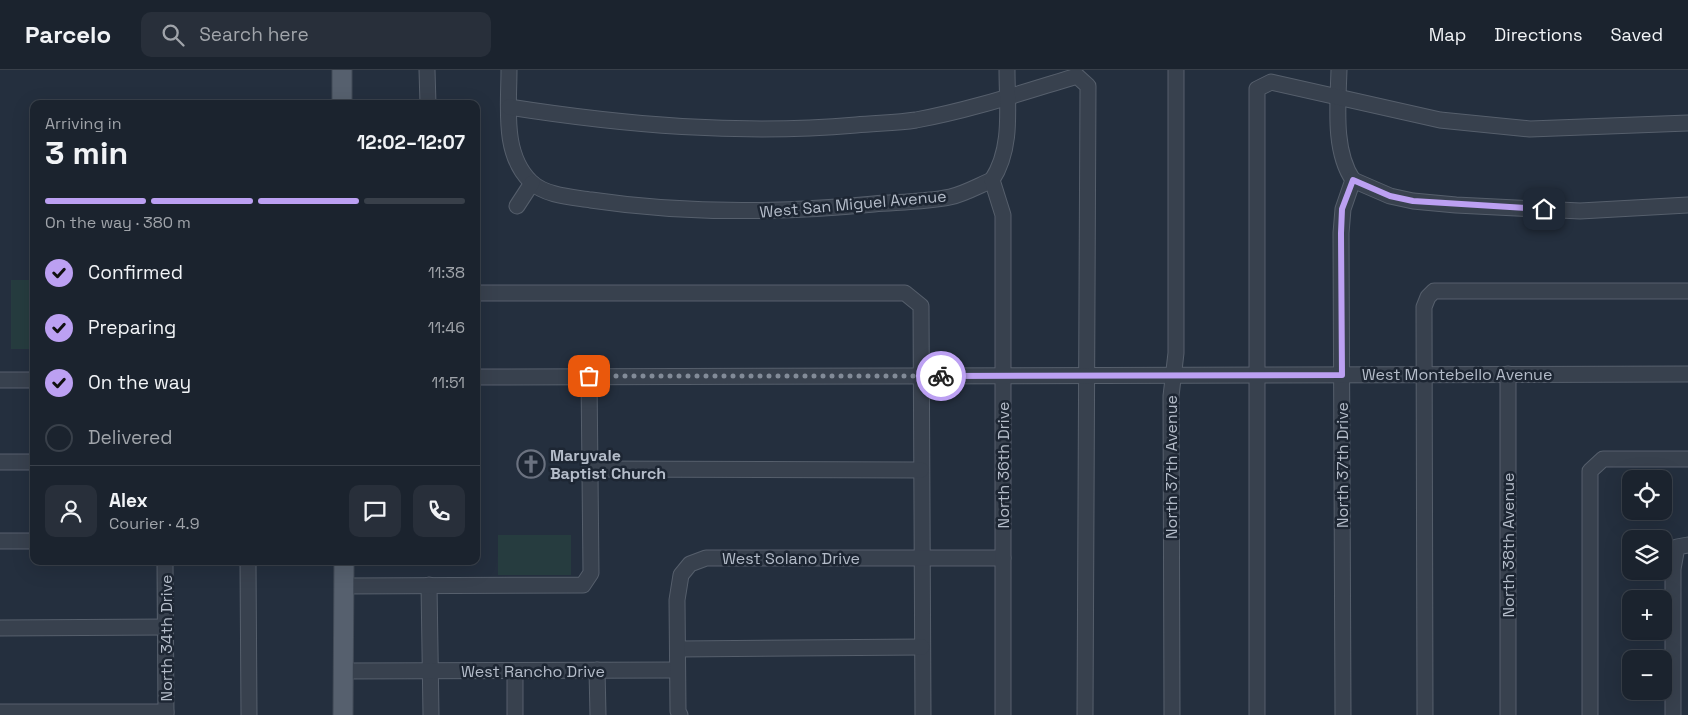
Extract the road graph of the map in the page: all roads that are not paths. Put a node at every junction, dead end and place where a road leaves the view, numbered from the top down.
1 (342, 70) edge
2 (427, 70) edge
3 (509, 70) edge
4 (1007, 70) edge
5 (1176, 70) edge
6 (1339, 70) edge
7 (1007, 97) junction
8 (1339, 97) junction
9 (342, 100) edge
10 (428, 100) edge
11 (509, 107) junction
12 (1688, 123) edge
13 (992, 180) junction
14 (1353, 180) junction
15 (532, 183) junction
16 (1688, 205) edge
17 (517, 206) dead end
18 (1688, 292) edge
19 (480, 294) edge
20 (1424, 373) junction
21 (1508, 374) junction
22 (1688, 374) edge
23 (1258, 375) junction
24 (1342, 375) junction
25 (589, 376) junction
26 (921, 376) junction
27 (1003, 376) junction
28 (1087, 376) junction
29 (1173, 376) junction
30 (480, 377) edge
31 (0, 380) edge
32 (30, 380) edge
33 (1688, 459) edge
34 (0, 462) edge
35 (30, 462) edge
36 (590, 469) junction
37 (921, 470) junction
38 (30, 541) edge
39 (0, 542) edge
40 (1682, 546) edge
41 (921, 558) junction
42 (1003, 558) junction
43 (165, 565) edge
44 (248, 565) edge
45 (344, 565) edge
46 (429, 585) junction
47 (344, 586) junction
48 (166, 627) junction
49 (0, 628) edge
50 (922, 647) junction
51 (678, 649) junction
52 (597, 670) junction
53 (677, 670) junction
54 (343, 671) junction
55 (430, 671) junction
56 (515, 671) junction
57 (0, 712) edge
58 (166, 713) edge
59 (249, 715) edge
60 (343, 715) edge
61 (431, 715) edge
62 (515, 715) edge
63 (598, 715) edge
64 (680, 715) edge
65 (922, 715) edge
66 (1003, 715) edge
67 (1085, 715) edge
68 (1172, 715) edge
69 (1257, 715) edge
70 (1343, 715) edge
71 (1425, 715) edge
72 (1508, 715) edge
73 (1590, 715) edge
74 (1673, 715) edge

1 - 9 main road
2 - 10 street
3 - 11 street
4 - 7 street
5 - 29 street, North 37th Avenue
6 - 8 street
7 - 11 street
7 - 13 street
7 - 28 street
8 - 12 street
8 - 14 street
8 - 23 street
11 - 15 street
13 - 15 street, West San Miguel Avenue
13 - 27 street, North 36th Drive
14 - 16 street
14 - 24 street, North 37th Drive
15 - 17 street
18 - 20 street
19 - 26 street
20 - 21 street, West Montebello Avenue
20 - 24 street, West Montebello Avenue
20 - 71 street
21 - 22 street, West Montebello Avenue
21 - 72 street, North 38th Avenue
23 - 24 street, West Montebello Avenue
23 - 29 street, West Montebello Avenue
23 - 69 street
24 - 70 street, North 37th Drive
25 - 26 street, West Montebello Avenue
25 - 30 street, West Montebello Avenue
25 - 36 street
26 - 27 street, West Montebello Avenue
26 - 37 street
27 - 28 street, West Montebello Avenue
27 - 42 street, North 36th Drive
28 - 29 street, West Montebello Avenue
28 - 67 street
29 - 68 street, North 37th Avenue
31 - 32 street
33 - 73 street
34 - 35 street
36 - 37 street
36 - 46 street
37 - 41 street
38 - 39 street
40 - 74 street
41 - 42 street, West Solano Drive
41 - 50 street
41 - 51 street, West Solano Drive
42 - 66 street, North 36th Drive
43 - 48 street, North 34th Drive
44 - 59 street
45 - 47 main road
46 - 47 street
46 - 55 street
47 - 54 main road
48 - 49 street
48 - 58 street, North 34th Drive
50 - 51 street
50 - 65 street
51 - 53 street, West Solano Drive
52 - 53 street, West Rancho Drive
52 - 56 street, West Rancho Drive
52 - 63 street
53 - 64 street
54 - 55 street, West Rancho Drive
54 - 60 main road
55 - 56 street, West Rancho Drive
55 - 61 street
56 - 62 street
57 - 58 street

